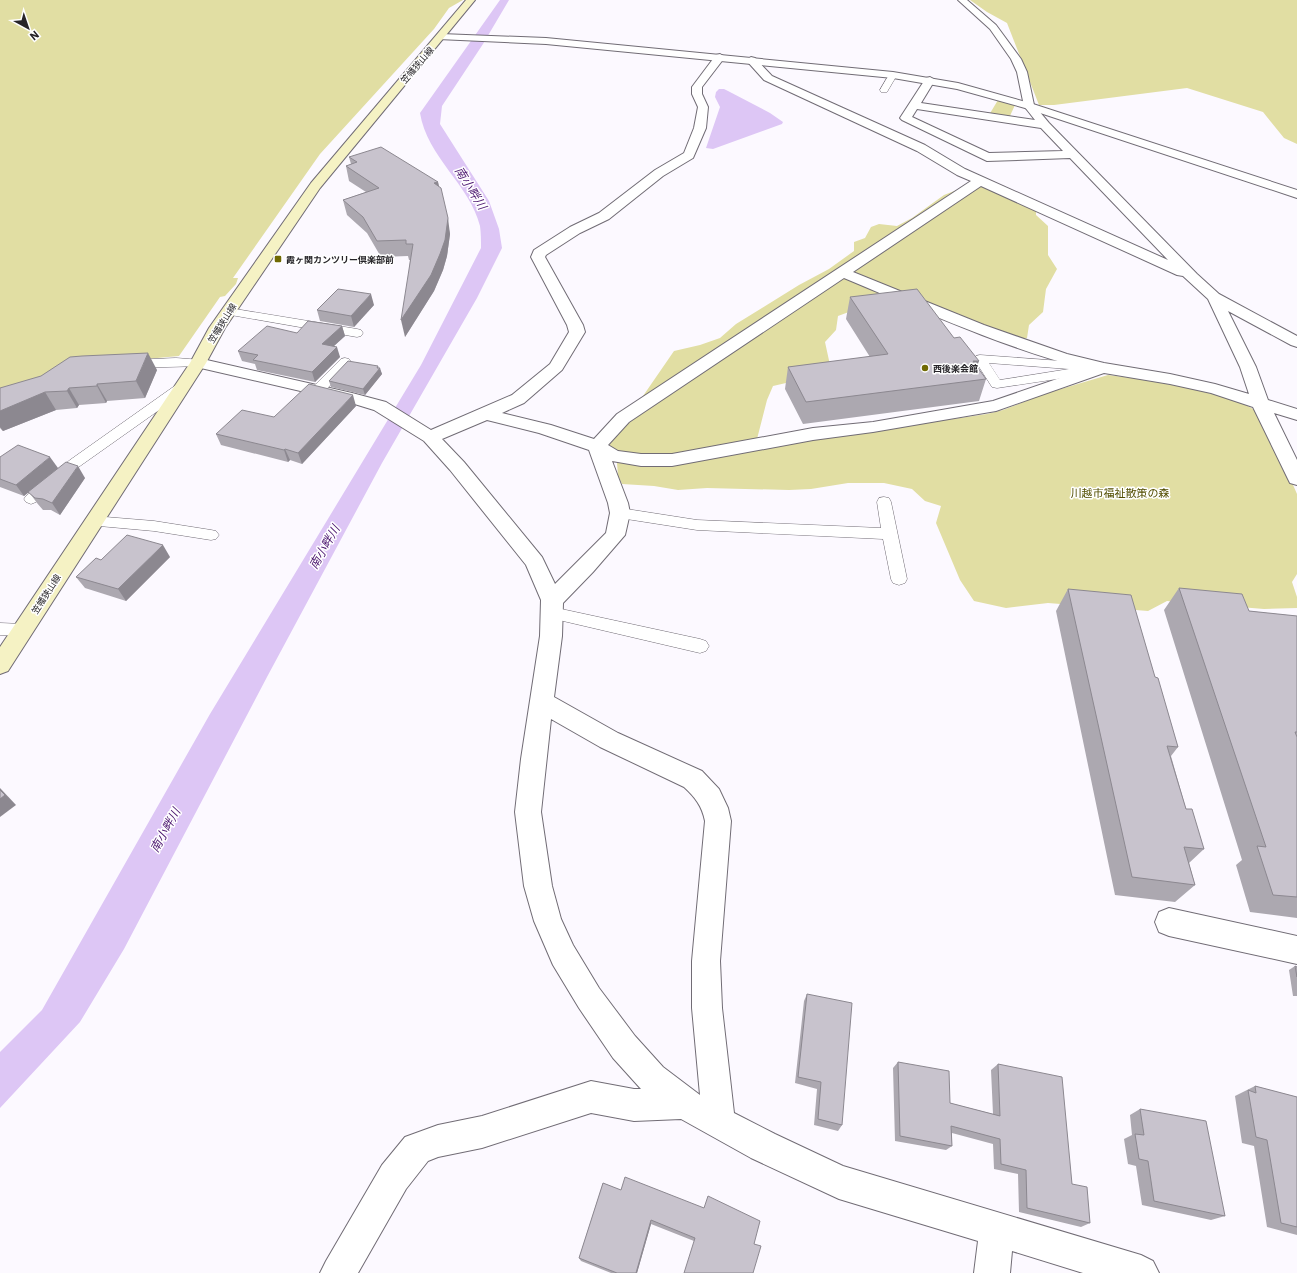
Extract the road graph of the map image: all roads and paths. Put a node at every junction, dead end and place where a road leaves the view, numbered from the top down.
1 (471, 0) edge
2 (962, 0) edge
3 (441, 37) junction
4 (720, 58) junction
5 (751, 60) junction
6 (893, 75) junction
7 (930, 80) junction
8 (884, 90) dead end
9 (914, 105) junction
10 (1029, 106) junction
11 (1045, 125) junction
12 (1072, 154) junction
13 (980, 181) junction
14 (1297, 194) edge
15 (842, 272) junction
16 (1192, 277) junction
17 (1214, 297) junction
18 (228, 312) junction
19 (357, 333) dead end
20 (1297, 342) edge
21 (345, 362) edge
22 (198, 363) junction
23 (122, 365) edge
24 (1103, 368) junction
25 (181, 388) junction
26 (318, 391) junction
27 (1260, 403) junction
28 (486, 414) junction
29 (1297, 414) edge
30 (430, 437) junction
31 (597, 446) junction
32 (1297, 479) edge
33 (31, 499) edge
34 (884, 502) dead end
35 (620, 513) junction
36 (93, 521) junction
37 (211, 534) dead end
38 (890, 534) junction
39 (899, 579) dead end
40 (552, 607) junction
41 (0, 629) edge
42 (22, 630) junction
43 (700, 646) dead end
44 (0, 665) edge
45 (542, 702) junction
46 (1170, 922) dead end
47 (1297, 950) edge
48 (682, 1103) junction
49 (719, 1123) junction
50 (997, 1230) junction
51 (338, 1273) edge
52 (992, 1273) edge
53 (1141, 1273) edge

1 - 3 main road, 笠幡狭山線
2 - 10 street
3 - 4 street
3 - 18 main road, 笠幡狭山線
4 - 5 street
4 - 28 street
5 - 6 street
5 - 13 street
6 - 7 street
6 - 8 lane
7 - 9 street
7 - 10 street
9 - 11 street
9 - 12 street
10 - 11 street
10 - 14 street
11 - 12 street
12 - 16 street
13 - 15 street
13 - 16 street
15 - 24 street
15 - 31 street
16 - 17 street
17 - 20 street
17 - 27 street
18 - 19 lane
18 - 22 main road, 笠幡狭山線
21 - 26 lane
22 - 23 lane
22 - 25 main road, 笠幡狭山線
22 - 26 street
24 - 24 lane
24 - 27 street
24 - 31 street
25 - 33 lane
25 - 36 main road, 笠幡狭山線
26 - 30 street
27 - 29 street
27 - 32 street
28 - 30 street
28 - 31 street
30 - 40 street
31 - 35 street
34 - 38 lane
35 - 38 lane
35 - 40 street
36 - 37 lane
36 - 42 main road, 笠幡狭山線
38 - 39 lane
40 - 43 lane
40 - 45 street
41 - 42 lane
42 - 44 main road, 笠幡狭山線
45 - 48 street
45 - 49 street
46 - 47 street
48 - 49 street
48 - 51 street
49 - 50 street
50 - 52 street
50 - 53 street

